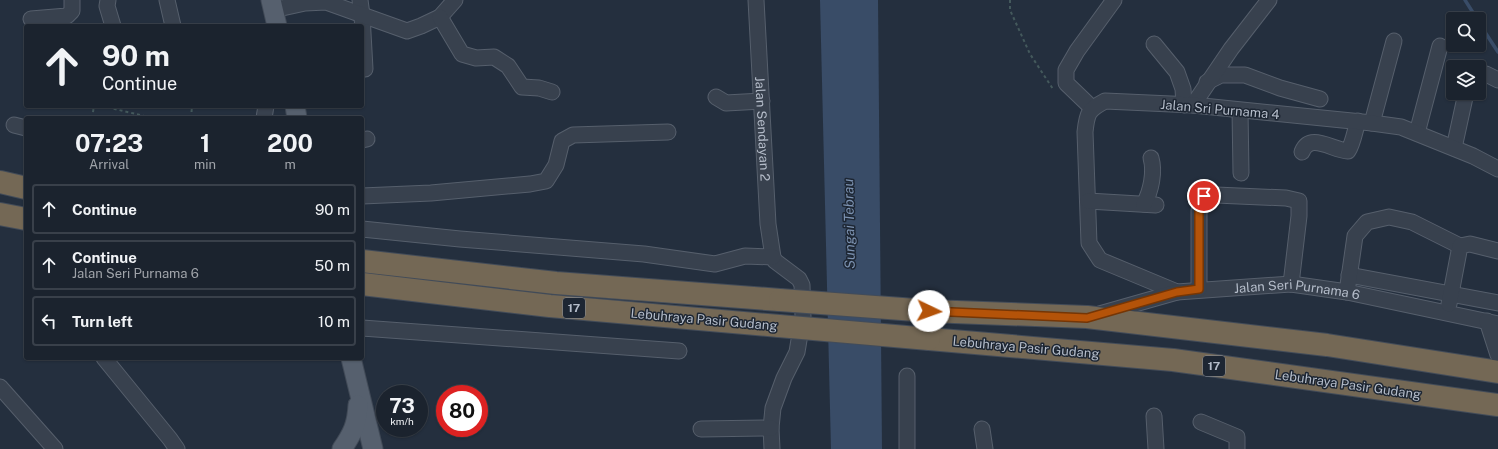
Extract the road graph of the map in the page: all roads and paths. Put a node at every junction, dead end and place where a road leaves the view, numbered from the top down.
1 (72, 0) edge
2 (108, 0) edge
3 (167, 0) edge
4 (360, 0) edge
5 (455, 0) edge
6 (756, 0) edge
7 (1010, 0) edge
8 (1114, 0) edge
9 (1268, 0) edge
10 (274, 12) edge
11 (362, 15) junction
12 (440, 17) junction
13 (31, 19) dead end
14 (112, 24) edge
15 (173, 24) edge
16 (362, 24) edge
17 (1394, 41) dead end
18 (1154, 44) dead end
19 (1440, 46) dead end
20 (364, 51) edge
21 (365, 69) dead end
22 (1486, 74) edge
23 (1498, 80) edge
24 (1207, 82) junction
25 (552, 92) dead end
26 (1056, 93) dead end
27 (716, 97) dead end
28 (1320, 99) dead end
29 (1464, 100) edge
30 (762, 101) junction
31 (1188, 105) junction
32 (110, 108) edge
33 (1092, 108) junction
34 (1240, 111) junction
35 (144, 116) edge
36 (1365, 122) junction
37 (668, 132) dead end
38 (1417, 133) junction
39 (1454, 148) junction
40 (1302, 152) dead end
41 (1151, 158) dead end
42 (1498, 169) edge
43 (1241, 173) dead end
44 (0, 182) edge
45 (24, 188) edge
46 (364, 196) edge
47 (1088, 201) junction
48 (0, 214) edge
49 (24, 219) edge
50 (364, 229) edge
51 (1460, 246) junction
52 (1498, 251) edge
53 (773, 257) junction
54 (366, 262) edge
55 (1349, 275) junction
56 (1291, 284) junction
57 (366, 285) edge
58 (1199, 289) junction
59 (1177, 292) junction
60 (1347, 292) junction
61 (1450, 294) junction
62 (1498, 303) edge
63 (1447, 312) junction
64 (1087, 318) junction
65 (1493, 322) edge
66 (364, 328) edge
67 (679, 350) dead end
68 (1498, 355) edge
69 (106, 360) edge
70 (351, 360) edge
71 (1498, 372) edge
72 (907, 376) dead end
73 (0, 387) edge
74 (359, 392) junction
75 (1498, 405) edge
76 (1154, 416) dead end
77 (1201, 422) dead end
78 (771, 428) junction
79 (982, 428) dead end
80 (701, 429) dead end
81 (173, 444) edge
82 (367, 447) edge
83 (54, 449) edge
84 (342, 449) edge
85 (772, 449) edge
86 (907, 449) edge
87 (985, 449) edge
88 (1156, 449) edge
89 (1237, 449) edge

1 - 13 street
2 - 14 street
3 - 15 street
4 - 11 street
5 - 12 street
6 - 30 street, Jalan Sendayan 2
7 - 26 path
8 - 33 street
9 - 24 street
10 - 11 street
11 - 12 street
11 - 16 street
12 - 25 street
17 - 36 street
18 - 31 street
19 - 38 street
20 - 21 street
22 - 23 street
24 - 28 street
24 - 31 street
27 - 30 street
29 - 39 street
30 - 53 street, Jalan Sendayan 2
31 - 33 street, Jalan Sri Purnama 4
31 - 34 street, Jalan Sri Purnama 4
32 - 35 path
33 - 47 street
34 - 36 street, Jalan Sri Purnama 4
34 - 43 street
36 - 38 street, Jalan Sri Purnama 4
36 - 40 street
37 - 46 street
38 - 39 street, Jalan Sri Purnama 4
39 - 42 street, Jalan Sri Purnama 4
41 - 47 street
44 - 45 highway
47 - 59 street
48 - 49 highway
50 - 53 street
51 - 52 street
51 - 55 street
51 - 61 street
53 - 78 street
54 - 64 highway, Lebuhraya Pasir Gudang / 17, bridge
55 - 60 street
55 - 61 street
56 - 58 street, Jalan Seri Purnama 6
56 - 58 street
56 - 60 street, Jalan Seri Purnama 6
57 - 75 highway, Lebuhraya Pasir Gudang / 17, bridge
58 - 59 street, Jalan Seri Purnama 6
59 - 64 street, Jalan Seri Purnama 6
60 - 63 street, Jalan Seri Purnama 6
61 - 62 street
61 - 63 street
63 - 65 street, Jalan Seri Purnama 6
64 - 71 highway, Lebuhraya Pasir Gudang / 17
65 - 68 street
66 - 67 street
69 - 81 street
70 - 74 main road
72 - 86 street
73 - 83 street
74 - 82 main road
74 - 84 main road
76 - 88 street
77 - 89 street
78 - 80 street
78 - 85 street
79 - 87 street

